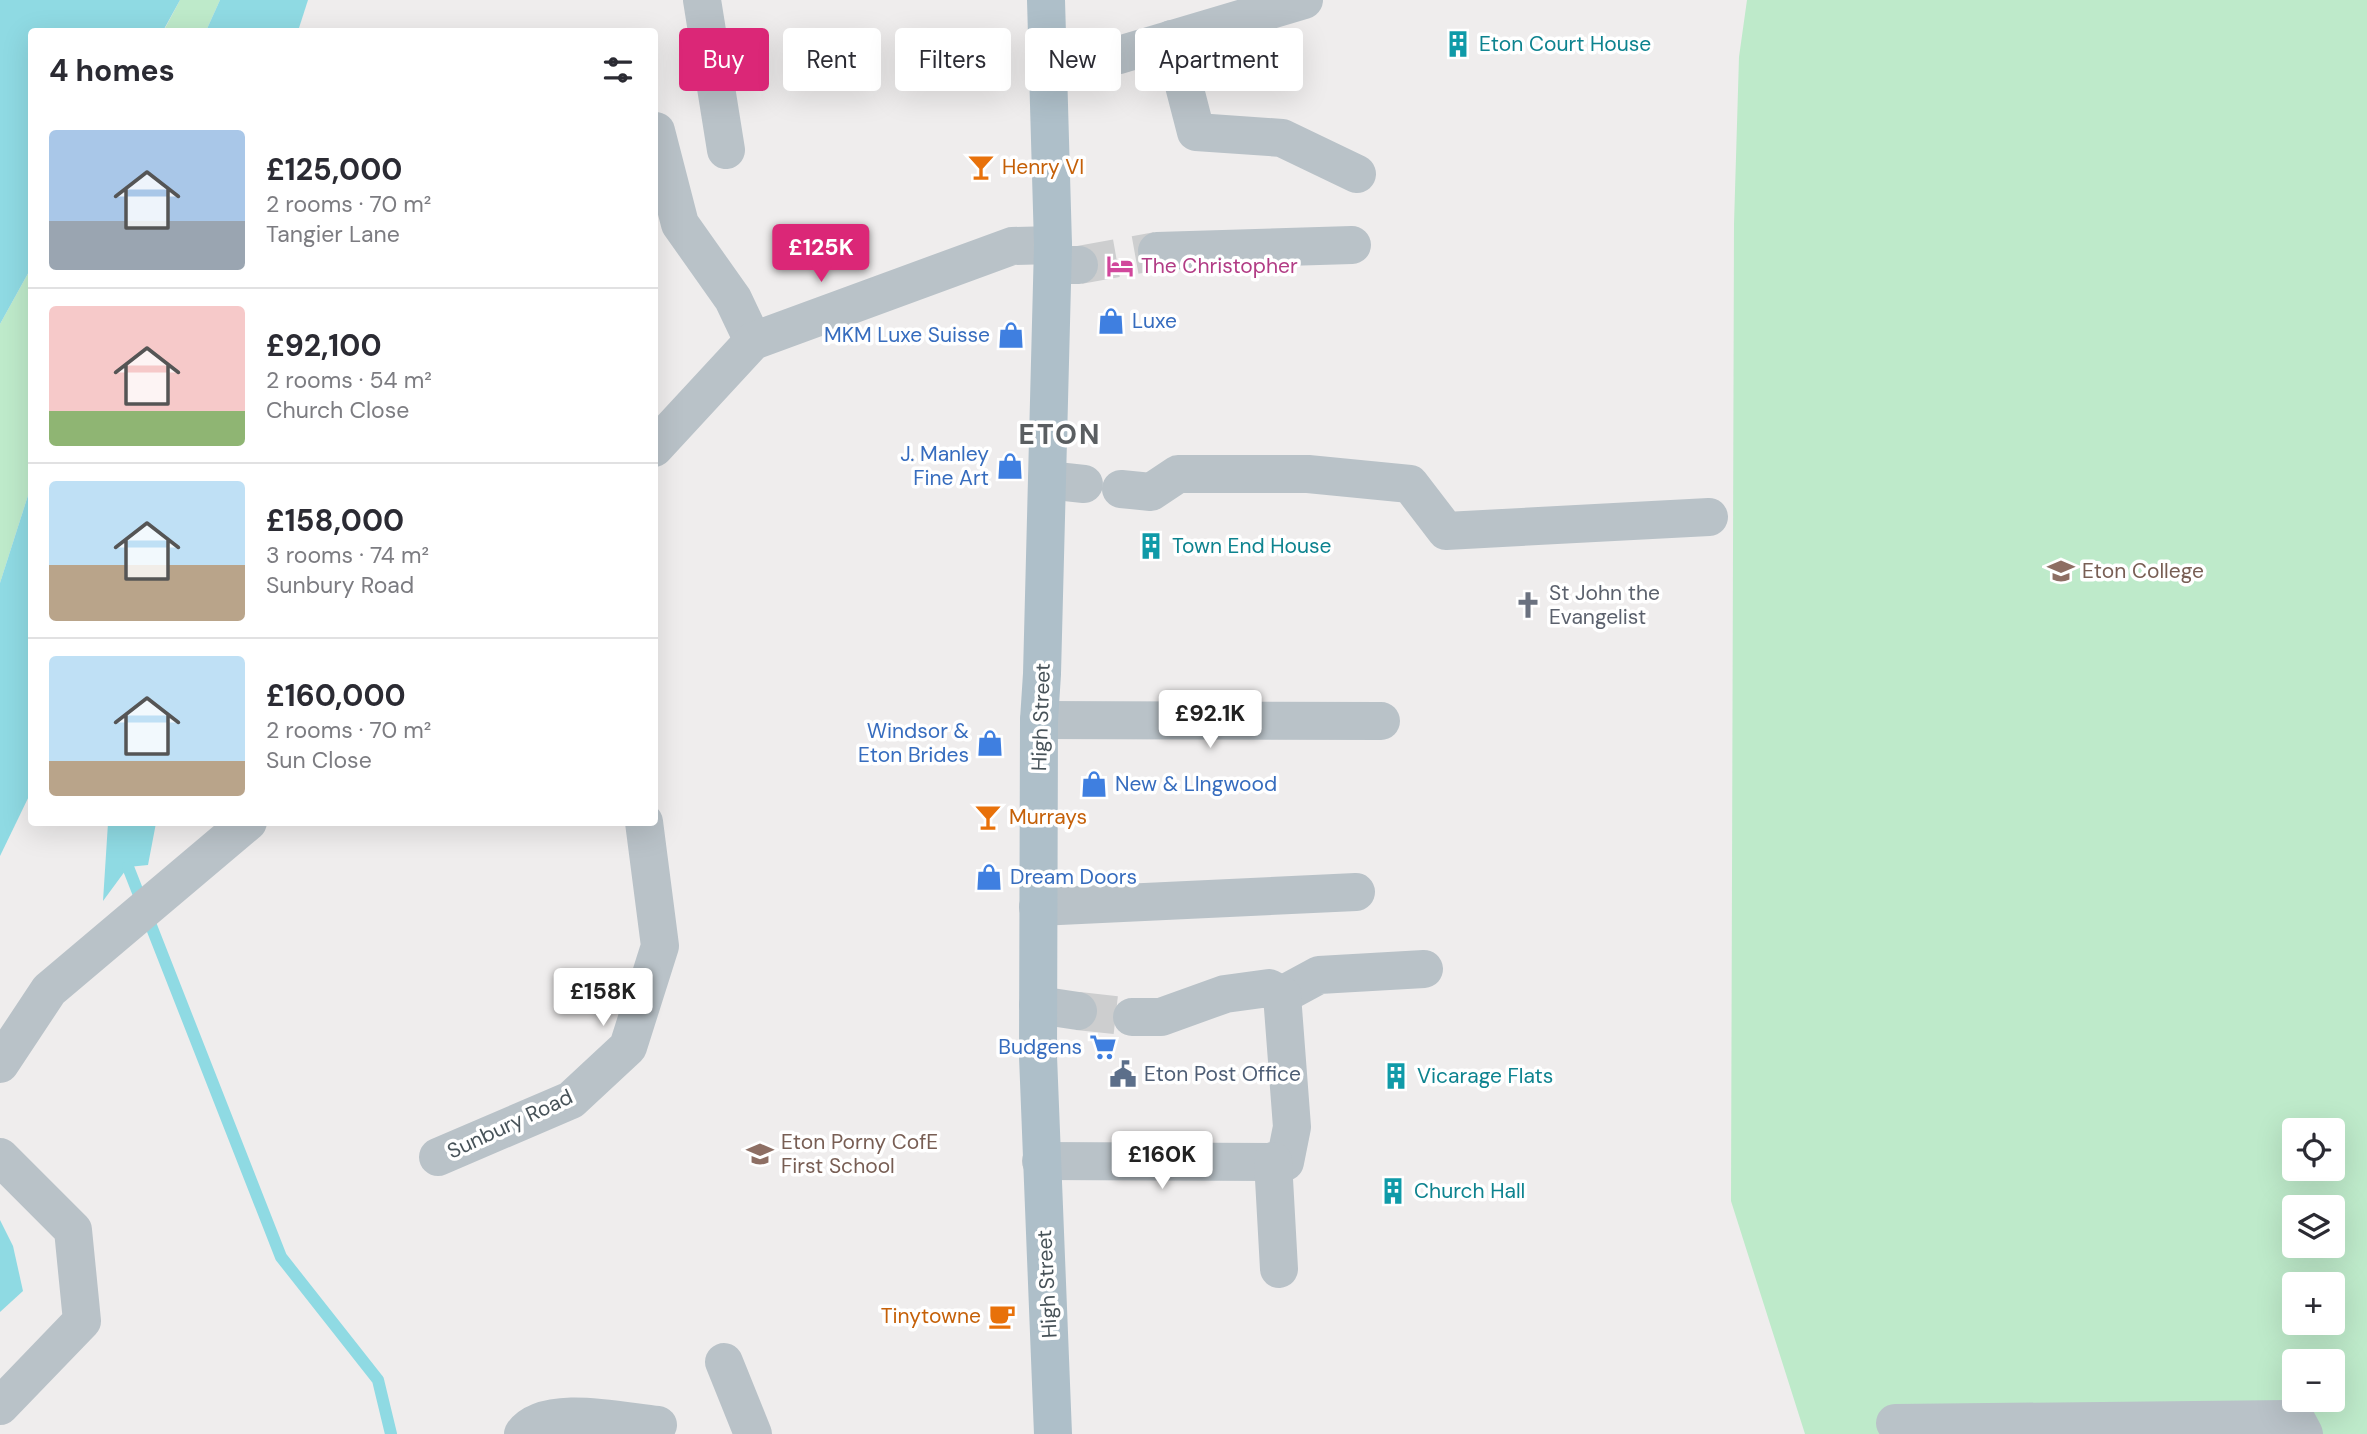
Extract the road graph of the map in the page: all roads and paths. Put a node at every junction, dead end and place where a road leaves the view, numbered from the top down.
1 (702, 0) edge
2 (1046, 0) edge
3 (1304, 0) edge
4 (1047, 28) edge
5 (1209, 28) edge
6 (1051, 91) edge
7 (1185, 91) edge
8 (658, 139) edge
9 (726, 150) dead end
10 (1357, 174) dead end
11 (1352, 245) dead end
12 (1157, 251) tunnel mouth
13 (1061, 259) junction
14 (753, 341) junction
15 (658, 444) edge
16 (1121, 489) dead end
17 (1709, 517) dead end
18 (1039, 720) junction
19 (1381, 721) dead end
20 (243, 826) edge
21 (644, 826) edge
22 (1356, 892) dead end
23 (1038, 906) junction
24 (1424, 969) dead end
25 (1282, 995) junction
26 (1038, 1005) junction
27 (1079, 1011) tunnel mouth
28 (1132, 1017) tunnel mouth
29 (0, 1064) edge
30 (0, 1157) edge
31 (438, 1157) dead end
32 (1041, 1161) junction
33 (1279, 1161) junction
34 (1279, 1269) dead end
35 (724, 1362) dead end
36 (0, 1406) edge
37 (1895, 1423) dead end
38 (658, 1425) dead end
39 (523, 1434) edge
40 (753, 1434) edge
41 (1054, 1434) edge
42 (2304, 1434) edge

1 - 9 street
2 - 4 main road, High Street
3 - 5 street
6 - 13 main road, High Street
7 - 10 street
8 - 14 street
11 - 12 street
13 - 14 street
13 - 18 main road, High Street
14 - 15 street
16 - 17 street
18 - 19 street
18 - 23 main road, High Street
20 - 29 street
21 - 31 street, Sunbury Road
22 - 23 street
23 - 26 main road, High Street
24 - 25 street
25 - 28 street
25 - 33 street
26 - 27 street
26 - 32 main road, High Street
30 - 36 street
32 - 33 street
32 - 41 main road, High Street
33 - 34 street
35 - 40 street
37 - 42 street
38 - 39 street

